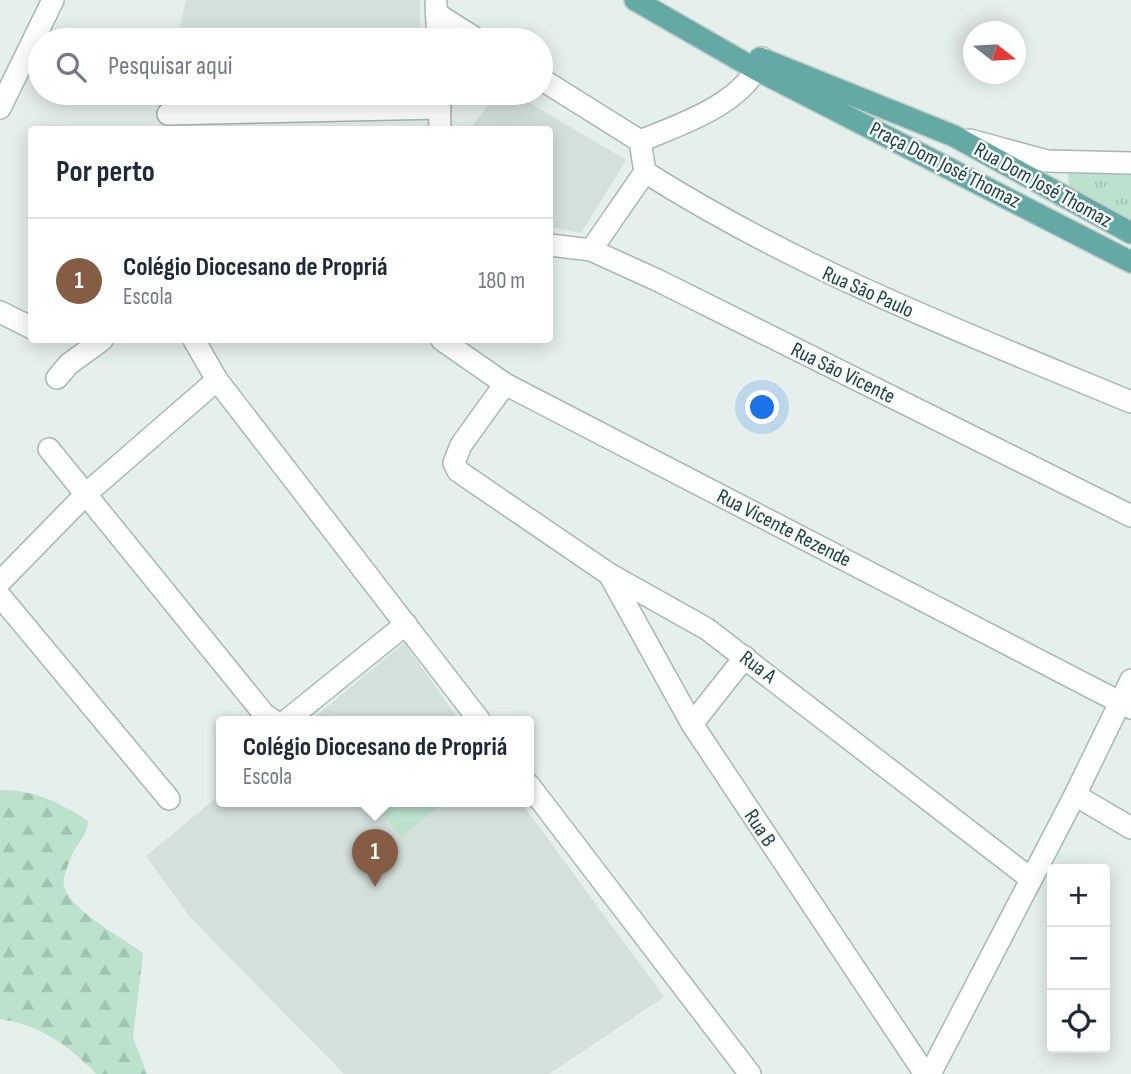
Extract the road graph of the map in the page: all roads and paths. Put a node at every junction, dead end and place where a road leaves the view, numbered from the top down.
1 (53, 0) edge
2 (635, 0) edge
3 (437, 7) edge
4 (39, 28) edge
5 (438, 28) edge
6 (463, 28) edge
7 (28, 51) edge
8 (759, 64) junction
9 (553, 87) edge
10 (343, 105) edge
11 (439, 105) edge
12 (0, 108) edge
13 (169, 114) dead end
14 (440, 126) edge
15 (954, 136) junction
16 (639, 141) junction
17 (1131, 163) edge
18 (645, 172) junction
19 (1048, 189) junction
20 (1036, 211) junction
21 (1131, 233) edge
22 (553, 245) edge
23 (591, 250) junction
24 (1131, 262) edge
25 (0, 312) edge
26 (28, 326) edge
27 (98, 343) edge
28 (196, 343) edge
29 (446, 343) edge
30 (57, 378) dead end
31 (217, 380) junction
32 (505, 384) junction
33 (1131, 402) edge
34 (49, 449) dead end
35 (87, 493) junction
36 (1131, 516) edge
37 (609, 573) junction
38 (0, 582) edge
39 (0, 596) edge
40 (406, 624) junction
41 (745, 657) junction
42 (1131, 680) edge
43 (1126, 705) edge
44 (267, 716) edge
45 (292, 716) edge
46 (476, 716) edge
47 (692, 724) junction
48 (534, 792) edge
49 (1075, 795) junction
50 (169, 799) dead end
51 (1131, 828) edge
52 (1031, 879) junction
53 (750, 1074) edge
54 (925, 1074) edge
55 (930, 1074) edge

1 - 4 street
2 - 8 main road
3 - 5 street
3 - 6 street
7 - 12 street
8 - 15 main road, Praça Dom José Thomaz
8 - 16 street
8 - 20 main road, Praça Dom José Thomaz
9 - 16 street
10 - 13 street
11 - 14 street
15 - 17 street, Praça Dom José Thomaz
15 - 19 main road, Rua Dom José Thomaz
16 - 18 street
18 - 23 street
18 - 33 street, Rua São Paulo
19 - 20 main road
19 - 21 main road, Rua Dom José Thomaz
20 - 24 main road, Praça Dom José Thomaz
22 - 23 street, Rua São Vicente
23 - 36 street, Rua São Vicente
25 - 26 street
27 - 30 street
28 - 31 street
29 - 32 street, Rua Vicente Rezende
31 - 35 street
31 - 40 street
32 - 37 street, Rua A
32 - 43 street, Rua Vicente Rezende
34 - 35 street
35 - 38 street
35 - 44 street
37 - 41 street, Rua A
37 - 47 street, Rua B
39 - 50 street
40 - 45 street
40 - 46 street
41 - 47 street
41 - 52 street, Rua A
42 - 43 street
43 - 49 street
47 - 54 street, Rua B
48 - 53 street
49 - 51 street
49 - 52 street
52 - 55 street

